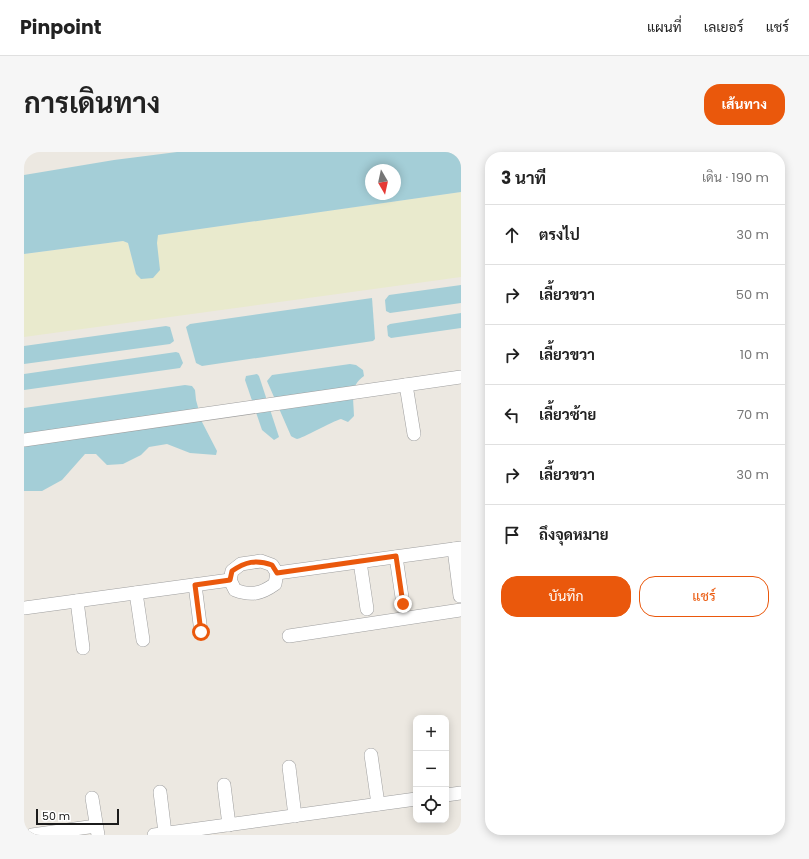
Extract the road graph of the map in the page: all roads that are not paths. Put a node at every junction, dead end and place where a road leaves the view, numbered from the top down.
1 (461, 377) edge
2 (406, 385) junction
3 (414, 434) dead end
4 (24, 440) edge
5 (457, 548) edge
6 (396, 556) junction
7 (360, 562) junction
8 (277, 573) junction
9 (230, 580) junction
10 (195, 585) junction
11 (136, 593) junction
12 (460, 596) edge
13 (77, 601) junction
14 (403, 604) dead end
15 (24, 608) edge
16 (367, 609) dead end
17 (461, 610) edge
18 (201, 632) dead end
19 (289, 636) dead end
20 (143, 640) dead end
21 (83, 648) dead end
22 (371, 755) dead end
23 (289, 767) dead end
24 (224, 784) dead end
25 (160, 792) dead end
26 (461, 793) edge
27 (449, 795) edge
28 (92, 798) dead end
29 (413, 799) edge
30 (378, 804) junction
31 (295, 816) junction
32 (229, 824) junction
33 (97, 830) edge
34 (73, 832) edge
35 (159, 834) edge
36 (32, 835) edge

1 - 2 street
2 - 3 street
2 - 4 street
5 - 6 street
5 - 12 street
6 - 7 street
6 - 14 street
7 - 8 street
7 - 16 street
8 - 9 street
8 - 9 street
9 - 10 street
10 - 11 street
10 - 18 street
11 - 13 street
11 - 20 street
13 - 15 street
13 - 21 street
17 - 19 street
22 - 30 street
23 - 31 street
24 - 32 street
25 - 35 street
26 - 27 street
28 - 33 street
29 - 30 street
30 - 31 street
31 - 32 street
32 - 35 street
33 - 34 street
34 - 36 street

